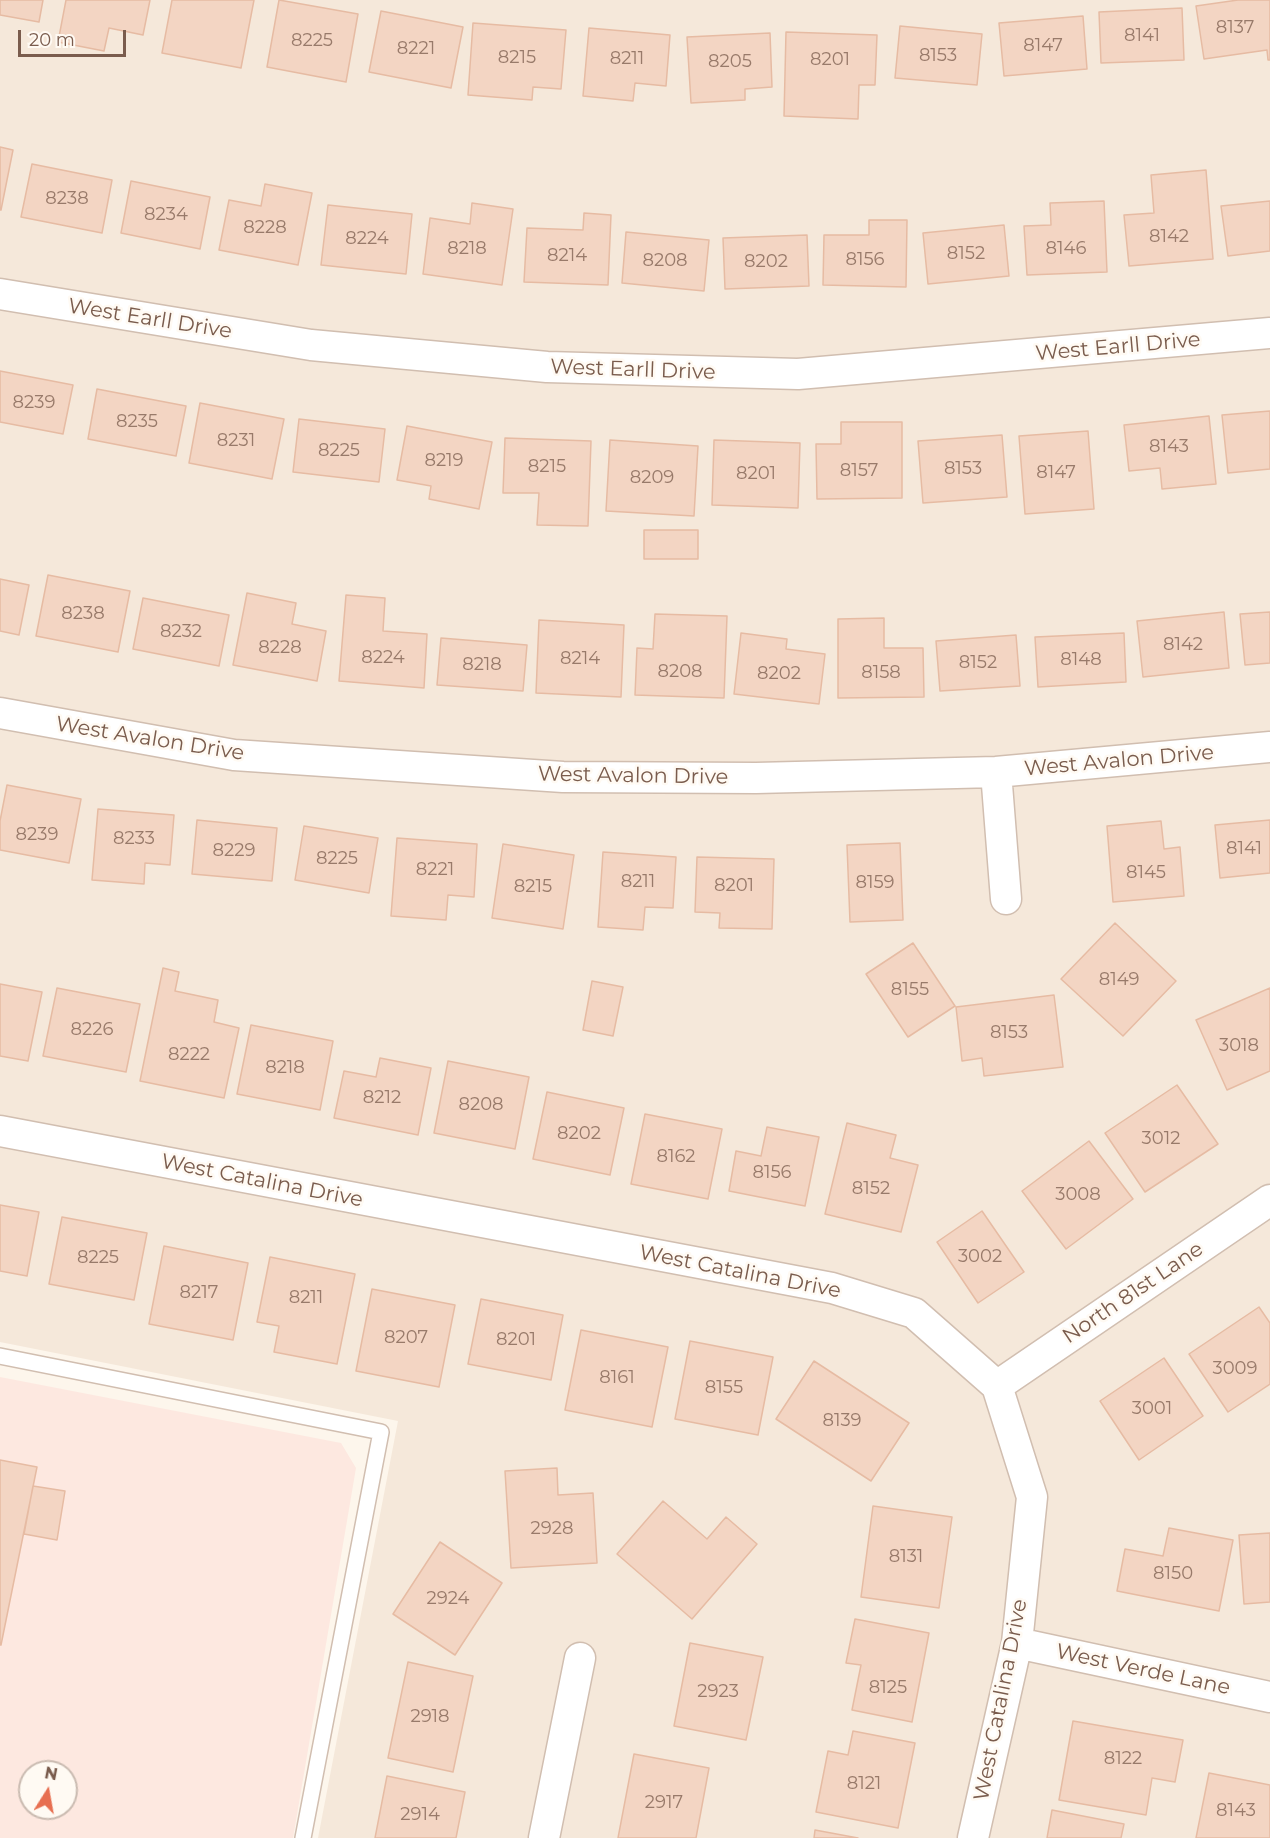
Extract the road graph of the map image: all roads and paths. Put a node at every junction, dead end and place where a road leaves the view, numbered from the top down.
1 (0, 294) edge
2 (1270, 333) edge
3 (0, 713) edge
4 (1270, 747) edge
5 (996, 772) junction
6 (1006, 899) dead end
7 (0, 1131) edge
8 (1270, 1200) edge
9 (0, 1356) edge
10 (997, 1386) junction
11 (1017, 1643) junction
12 (580, 1658) dead end
13 (1270, 1697) edge
14 (303, 1838) edge
15 (544, 1838) edge
16 (974, 1838) edge

1 - 2 street, West Earll Drive
3 - 5 street, West Avalon Drive
4 - 5 street, West Avalon Drive
5 - 6 street
7 - 10 street, West Catalina Drive
8 - 10 street, North 81st Lane
9 - 14 lane
10 - 11 street, West Catalina Drive
11 - 13 street, West Verde Lane
11 - 16 street, West Catalina Drive
12 - 15 street

